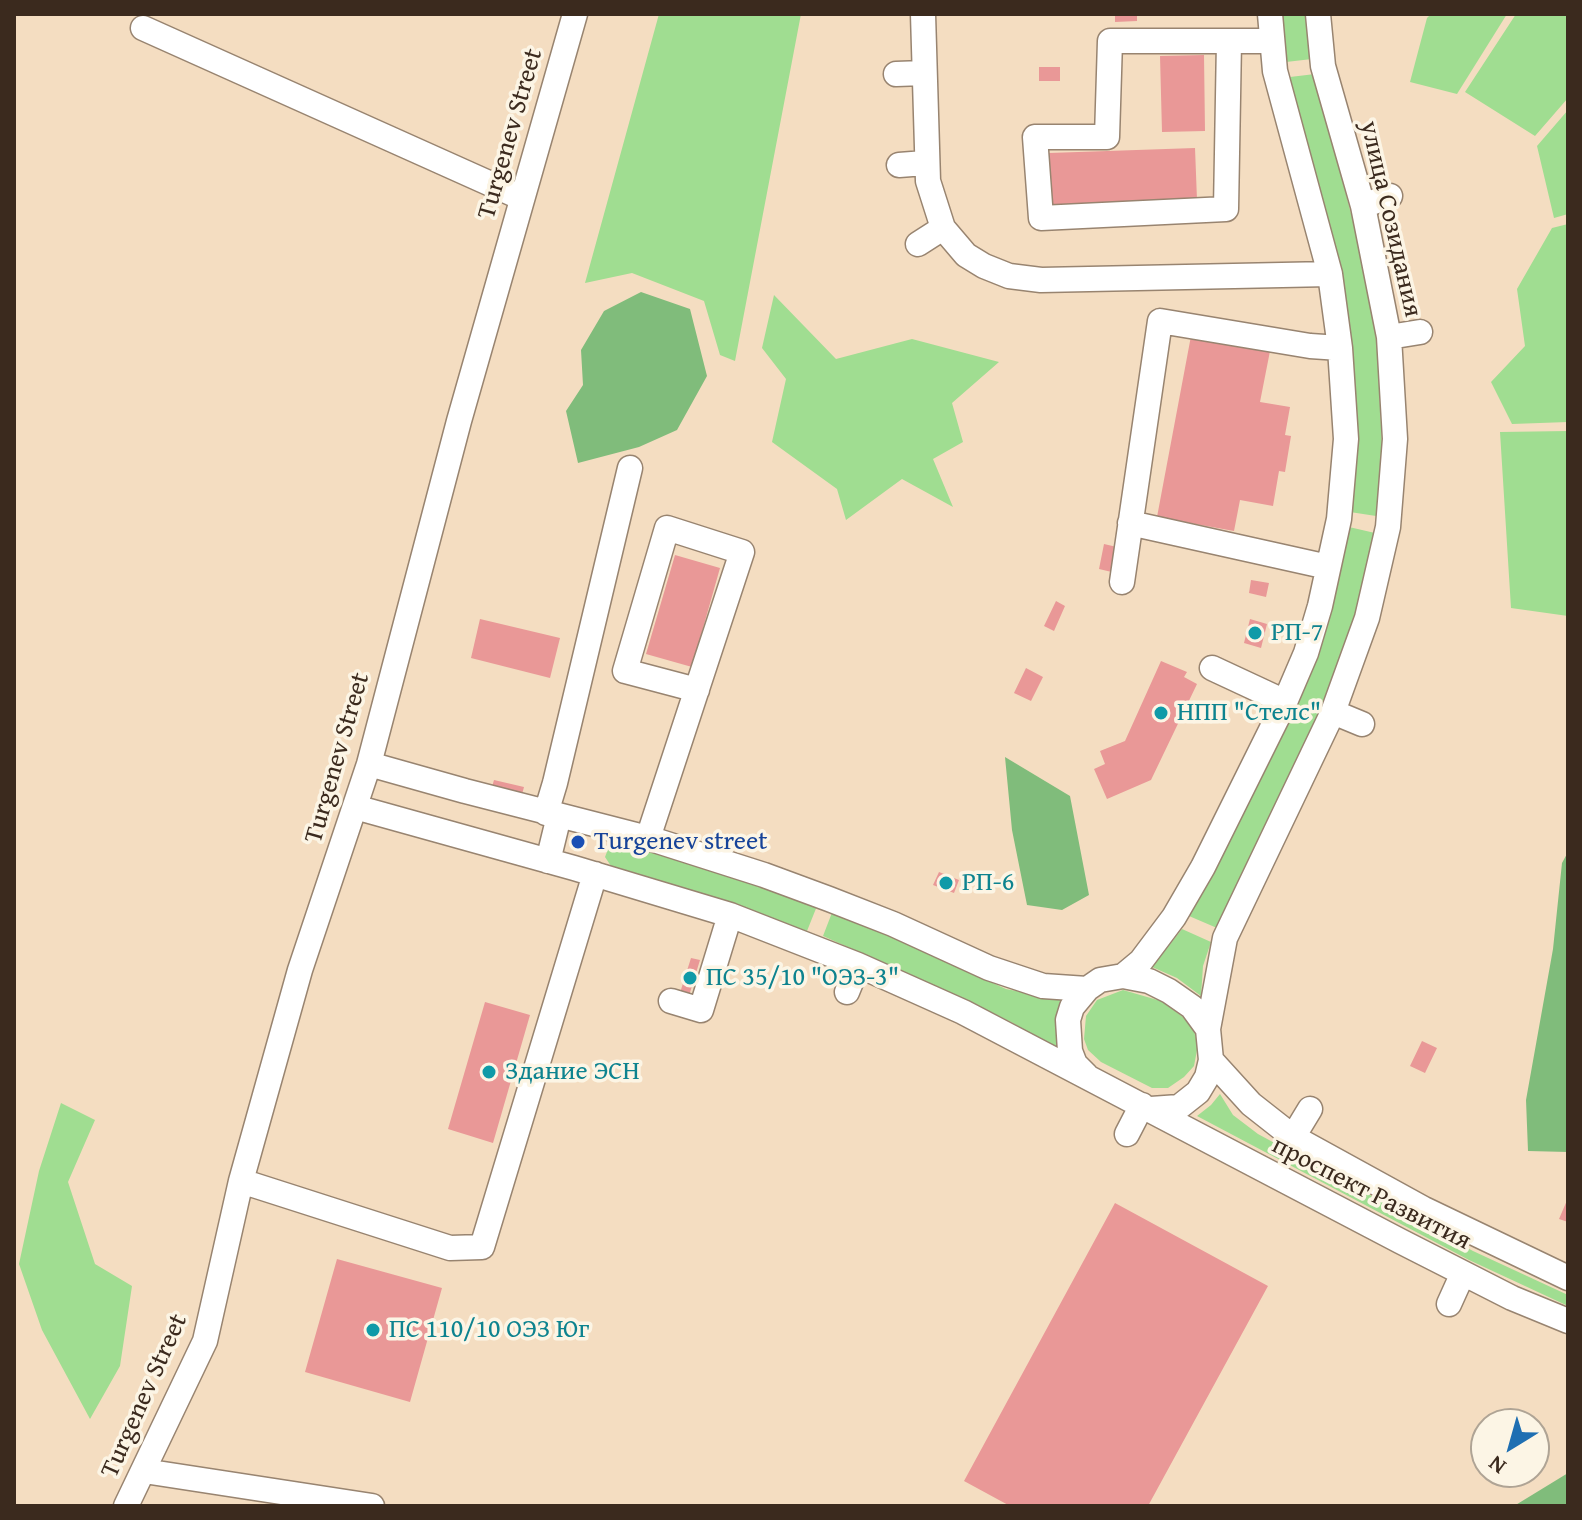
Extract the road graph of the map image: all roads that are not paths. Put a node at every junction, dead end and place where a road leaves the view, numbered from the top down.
1 (575, 14) edge
2 (923, 14) edge
3 (1270, 14) edge
4 (1318, 14) edge
5 (143, 28) dead end
6 (1229, 41) junction
7 (1272, 41) junction
8 (924, 73) junction
9 (896, 74) dead end
10 (925, 163) junction
11 (899, 165) dead end
12 (1390, 196) dead end
13 (522, 198) junction
14 (1363, 206) junction
15 (943, 228) junction
16 (918, 244) dead end
17 (1330, 274) junction
18 (1420, 332) dead end
19 (1389, 337) junction
20 (1340, 348) junction
21 (630, 468) dead end
22 (1130, 523) junction
23 (1328, 567) junction
24 (1122, 582) dead end
25 (1212, 668) dead end
26 (697, 690) junction
27 (1285, 702) junction
28 (1333, 712) junction
29 (1362, 724) dead end
30 (369, 764) junction
31 (355, 807) junction
32 (552, 814) junction
33 (648, 838) junction
34 (548, 861) junction
35 (595, 874) junction
36 (730, 915) junction
37 (858, 965) junction
38 (1123, 976) junction
39 (1087, 989) junction
40 (847, 992) dead end
41 (671, 1001) dead end
42 (1208, 1029) junction
43 (1211, 1060) junction
44 (1091, 1079) junction
45 (1146, 1107) junction
46 (1310, 1109) dead end
47 (1127, 1134) dead end
48 (1293, 1137) junction
49 (241, 1181) junction
50 (1463, 1273) junction
51 (1568, 1278) edge
52 (1449, 1304) dead end
53 (1568, 1321) edge
54 (144, 1471) junction
55 (126, 1506) edge
56 (372, 1506) edge

1 - 13 street, Turgenev Street
2 - 8 street
3 - 7 street
4 - 14 street, улица Созидания
5 - 13 street
6 - 6 street
6 - 7 street
7 - 17 street
8 - 9 street
8 - 10 street
10 - 11 street
10 - 15 street
12 - 14 street
13 - 30 street, Turgenev Street
14 - 19 street, улица Созидания
15 - 16 street
15 - 17 street
17 - 20 street
18 - 19 street
19 - 28 street, улица Созидания
20 - 22 street
20 - 23 street
21 - 32 street
22 - 23 street
22 - 24 street
23 - 27 street
25 - 27 street
26 - 26 street
26 - 33 street
27 - 38 street
28 - 29 street
28 - 42 street, улица Созидания
30 - 31 street, Turgenev Street
30 - 32 street
31 - 34 street
31 - 49 street, Turgenev Street
32 - 33 street
32 - 34 street
33 - 39 street
34 - 35 street
35 - 36 street
35 - 49 street
36 - 37 street
36 - 41 street
37 - 40 street
37 - 44 street
38 - 39 street
38 - 42 street
39 - 44 street
42 - 43 street
43 - 45 street
43 - 48 street, проспект Развития
44 - 45 street
45 - 47 street
45 - 50 street, проспект Развития
46 - 48 street
48 - 51 street, проспект Развития
49 - 54 street, Turgenev Street
50 - 52 street
50 - 53 street, проспект Развития
54 - 55 street, Turgenev Street
54 - 56 street

